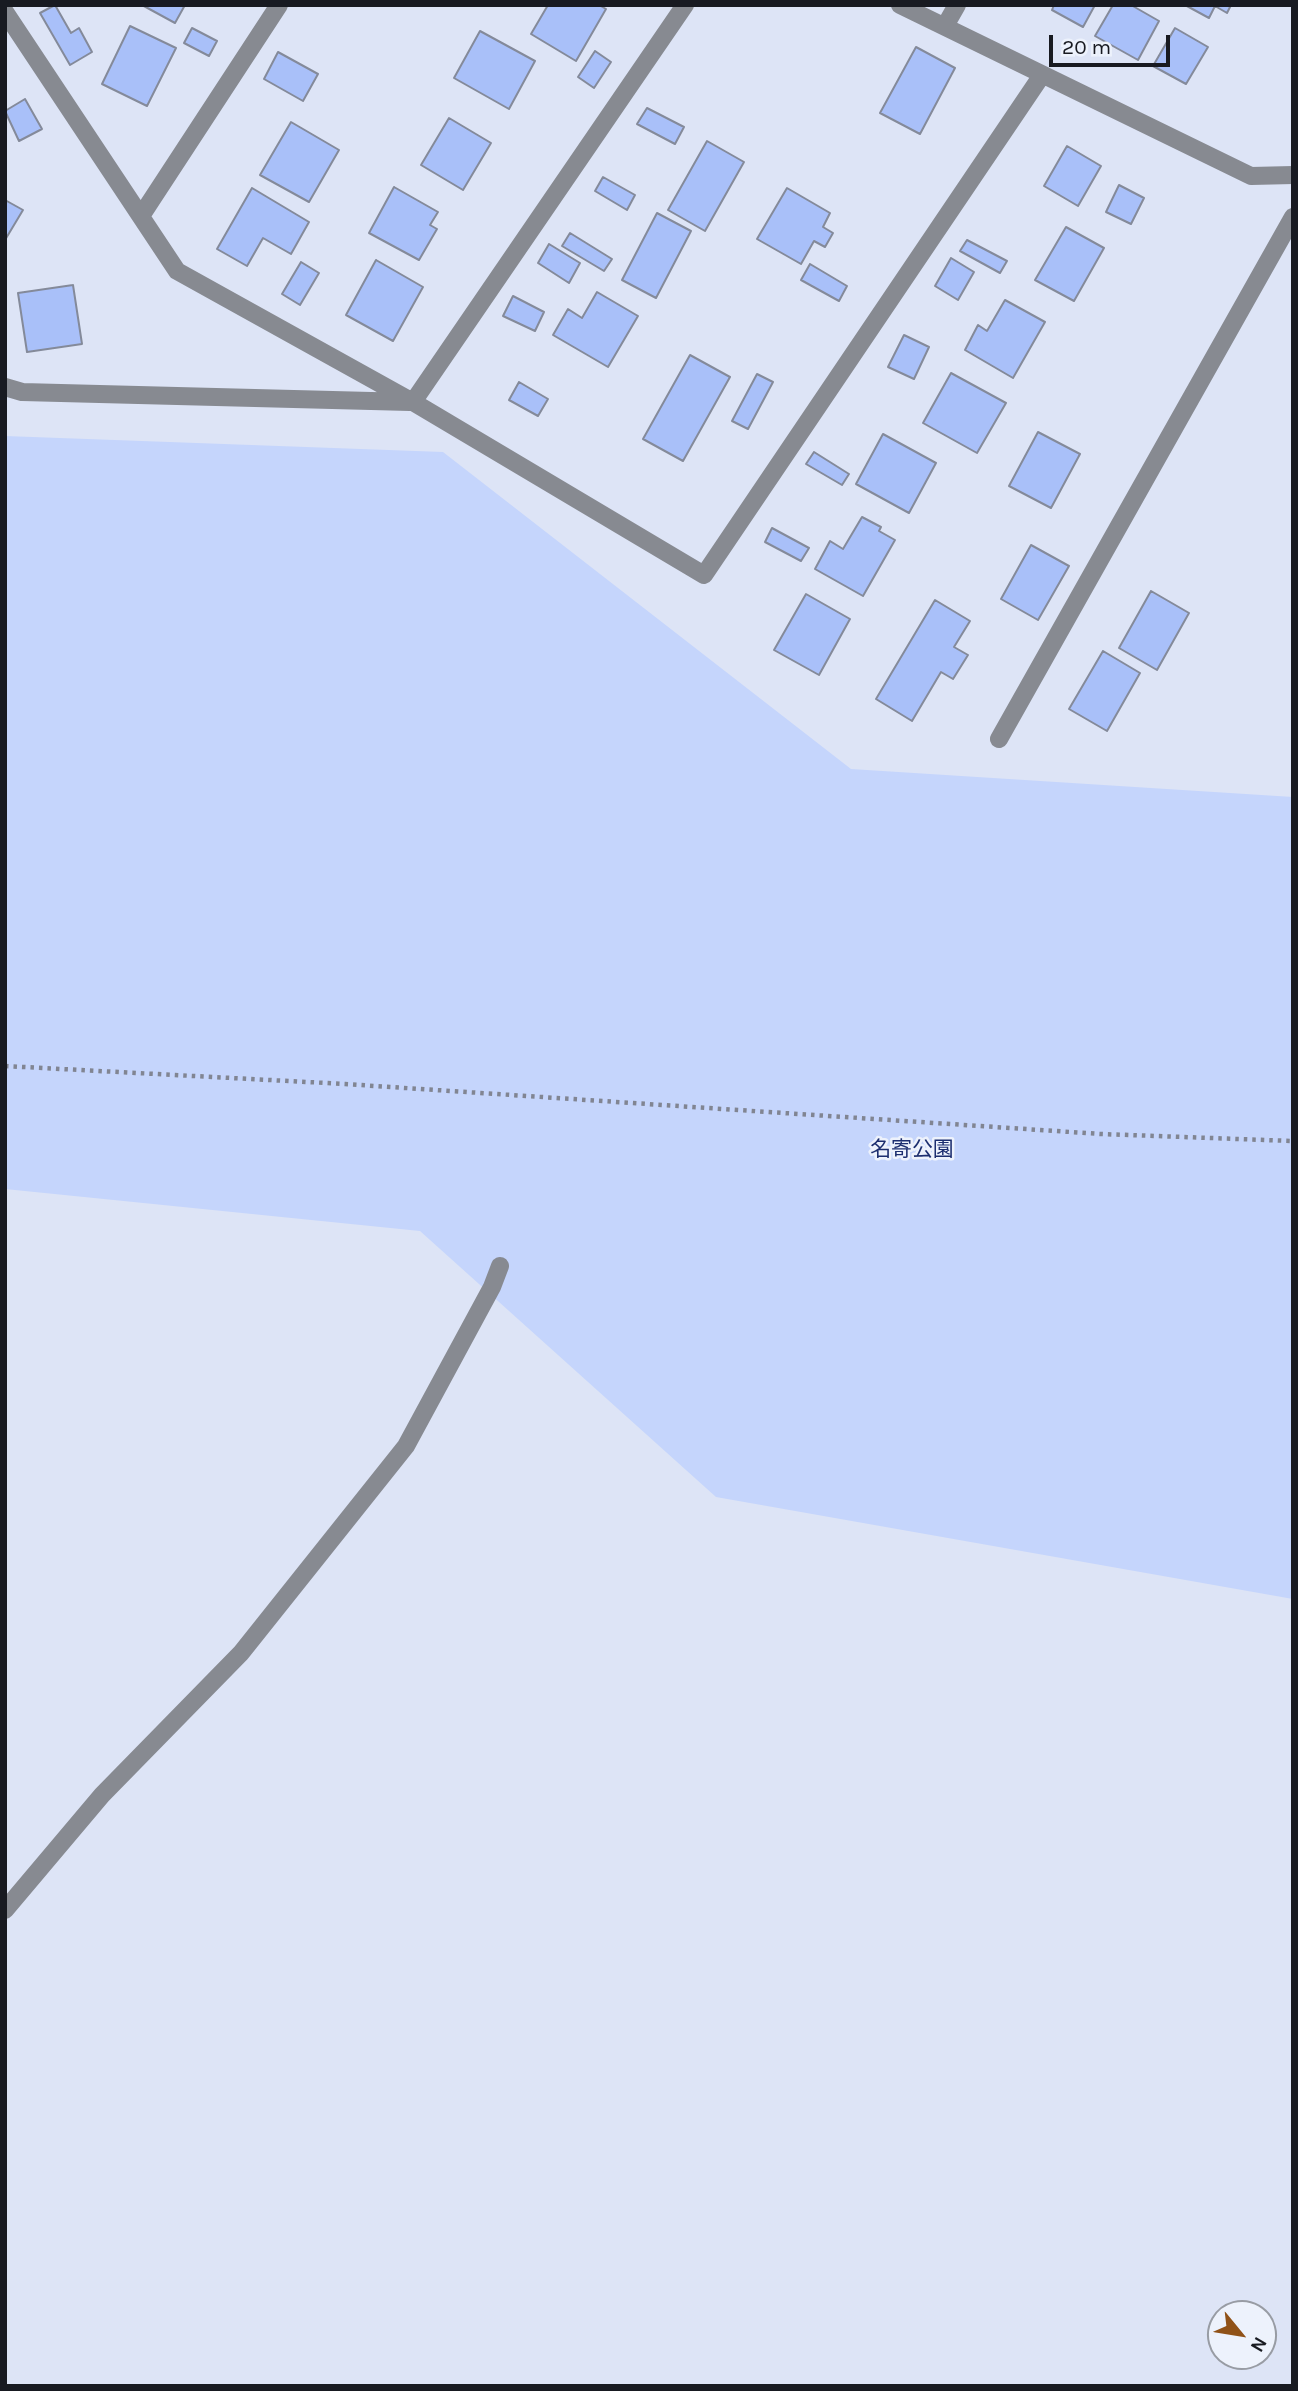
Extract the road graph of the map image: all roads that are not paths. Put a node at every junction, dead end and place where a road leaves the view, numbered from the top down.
1 (279, 5) edge
2 (685, 5) edge
3 (900, 5) edge
4 (957, 5) edge
5 (5, 12) edge
6 (945, 26) junction
7 (1042, 75) junction
8 (1293, 175) edge
9 (141, 216) junction
10 (1293, 217) edge
11 (5, 387) edge
12 (414, 402) junction
13 (999, 739) dead end
14 (500, 1266) dead end
15 (5, 1910) edge

1 - 9 street
2 - 12 street
3 - 6 street
4 - 6 street
5 - 9 street
6 - 7 street
7 - 8 street
7 - 12 street
9 - 12 street
10 - 13 street
11 - 12 street
14 - 15 street

